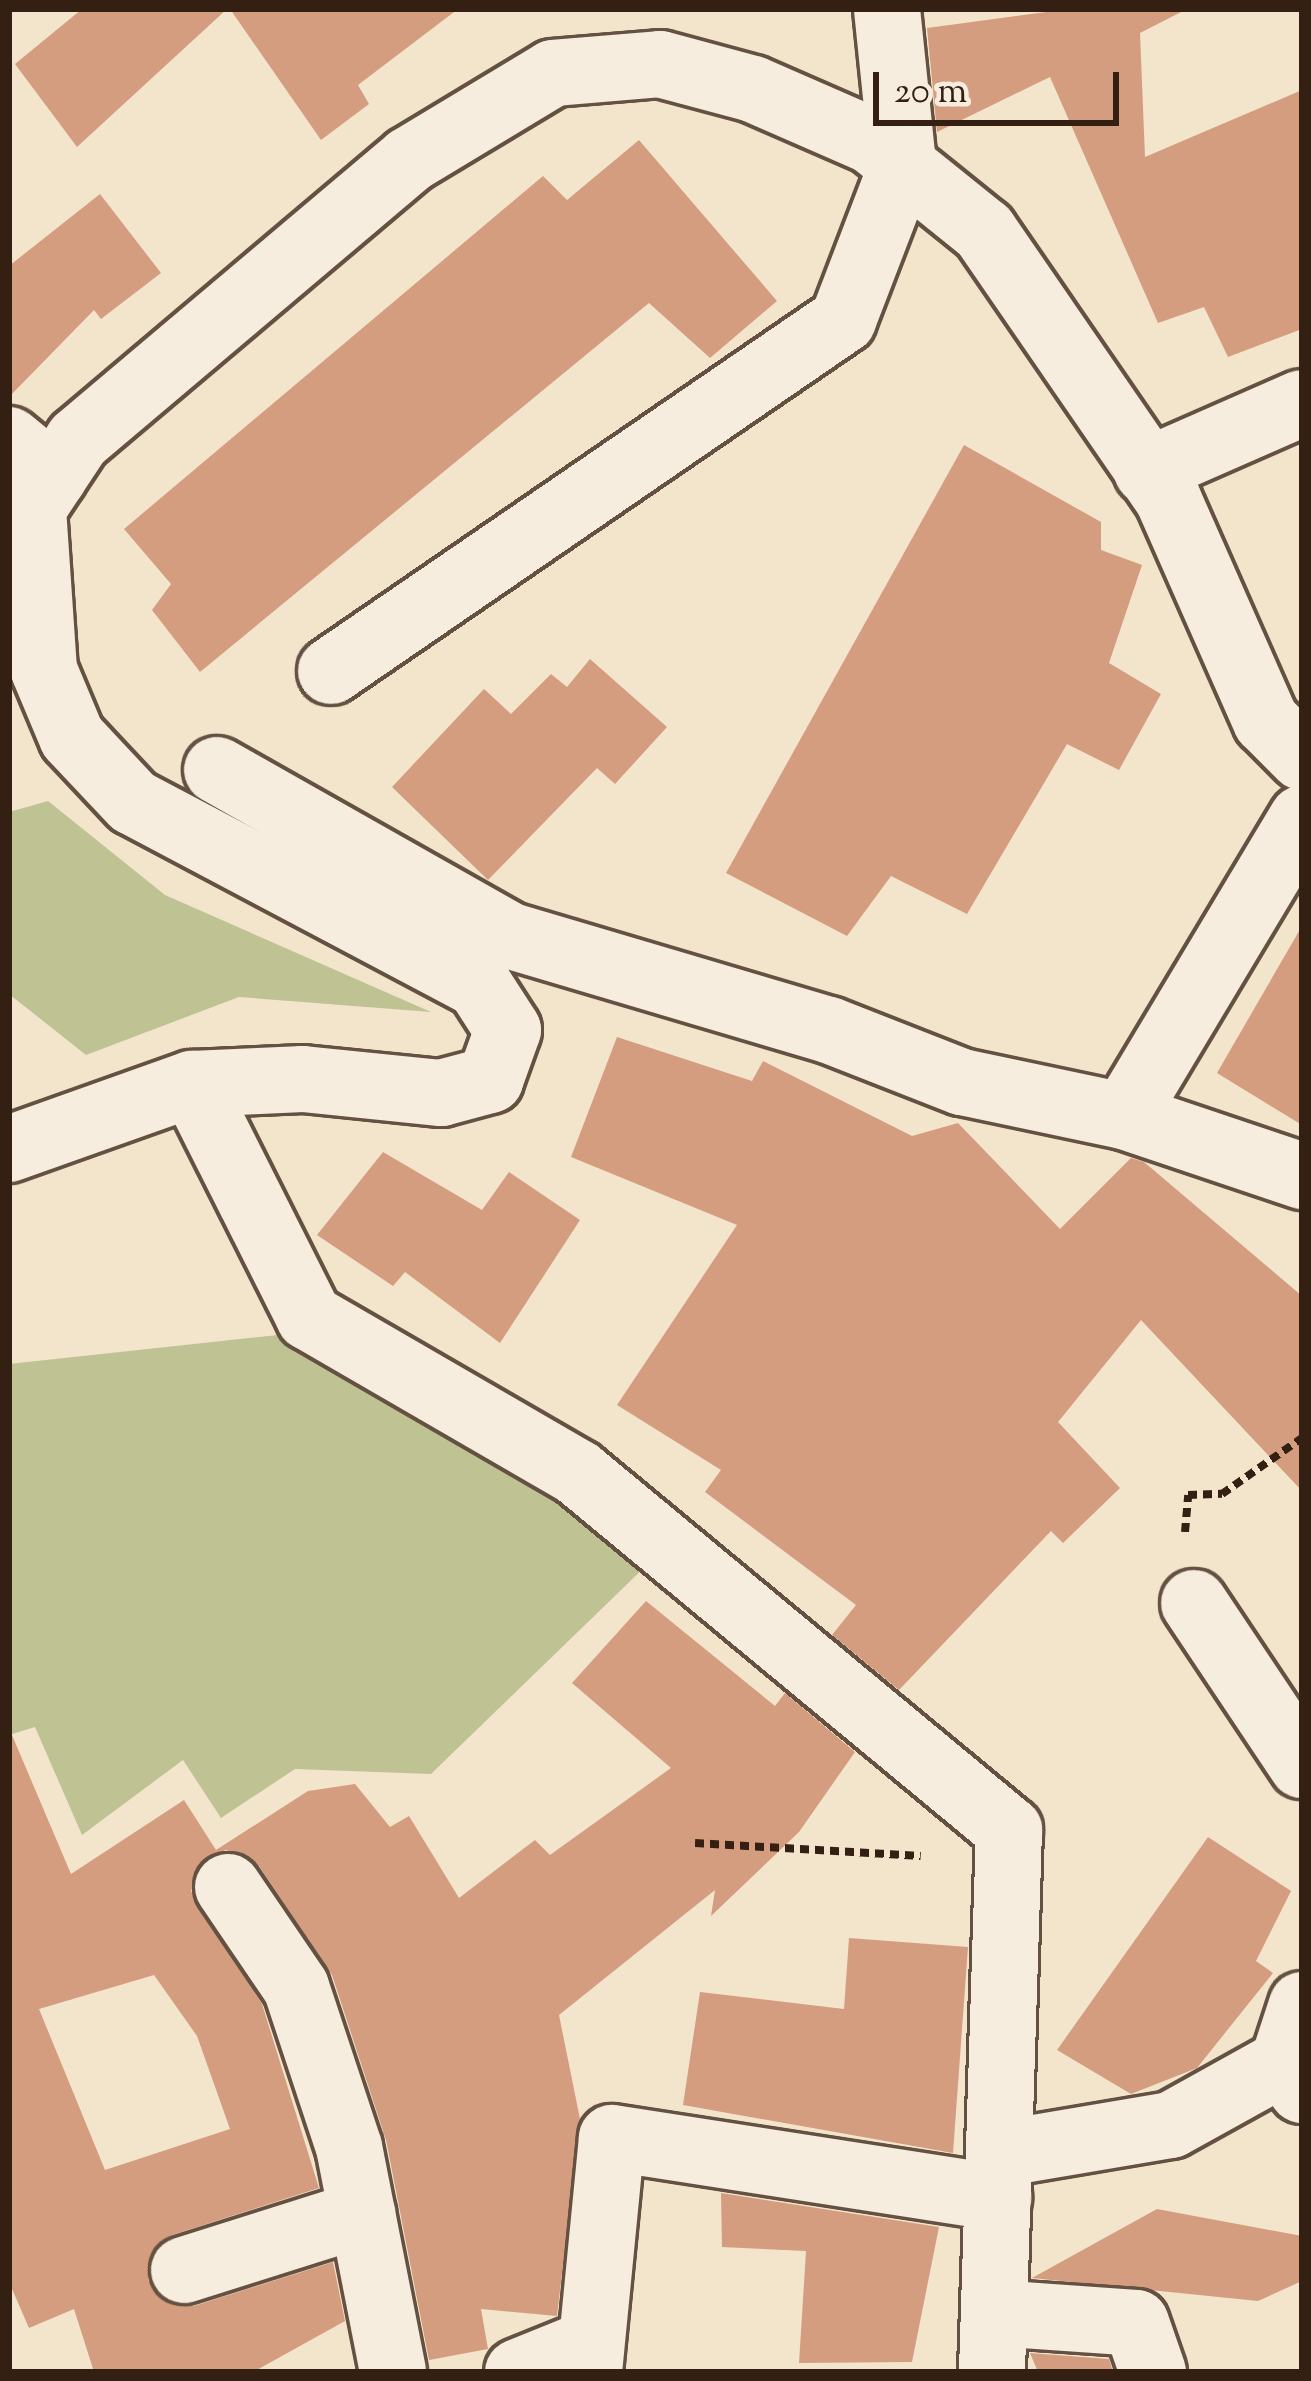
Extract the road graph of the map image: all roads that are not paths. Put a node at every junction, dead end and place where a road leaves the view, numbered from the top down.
1 (887, 9) edge
2 (903, 164) junction
3 (1302, 403) edge
4 (31, 459) edge
5 (1148, 471) junction
6 (331, 671) dead end
7 (1302, 757) edge
8 (217, 770) dead end
9 (1302, 818) edge
10 (192, 1084) junction
11 (1124, 1116) junction
12 (9, 1149) edge
13 (1302, 1175) edge
14 (1194, 1603) road end
15 (1302, 1765) edge
16 (228, 1887) dead end
17 (1296, 2052) edge
18 (999, 2176) junction
19 (362, 2214) junction
20 (184, 2270) dead end
21 (993, 2343) edge
22 (589, 2358) edge
23 (393, 2372) edge
24 (518, 2372) edge
25 (1153, 2372) edge

1 - 2 street
2 - 4 street
2 - 5 street
2 - 6 street
3 - 5 street
4 - 10 street
5 - 7 street
8 - 11 street
9 - 11 street
10 - 12 street
10 - 18 street
11 - 13 street
14 - 15 street
16 - 19 street
17 - 18 street
18 - 21 street
18 - 22 street
19 - 20 street
19 - 23 street
21 - 25 street
22 - 24 street

